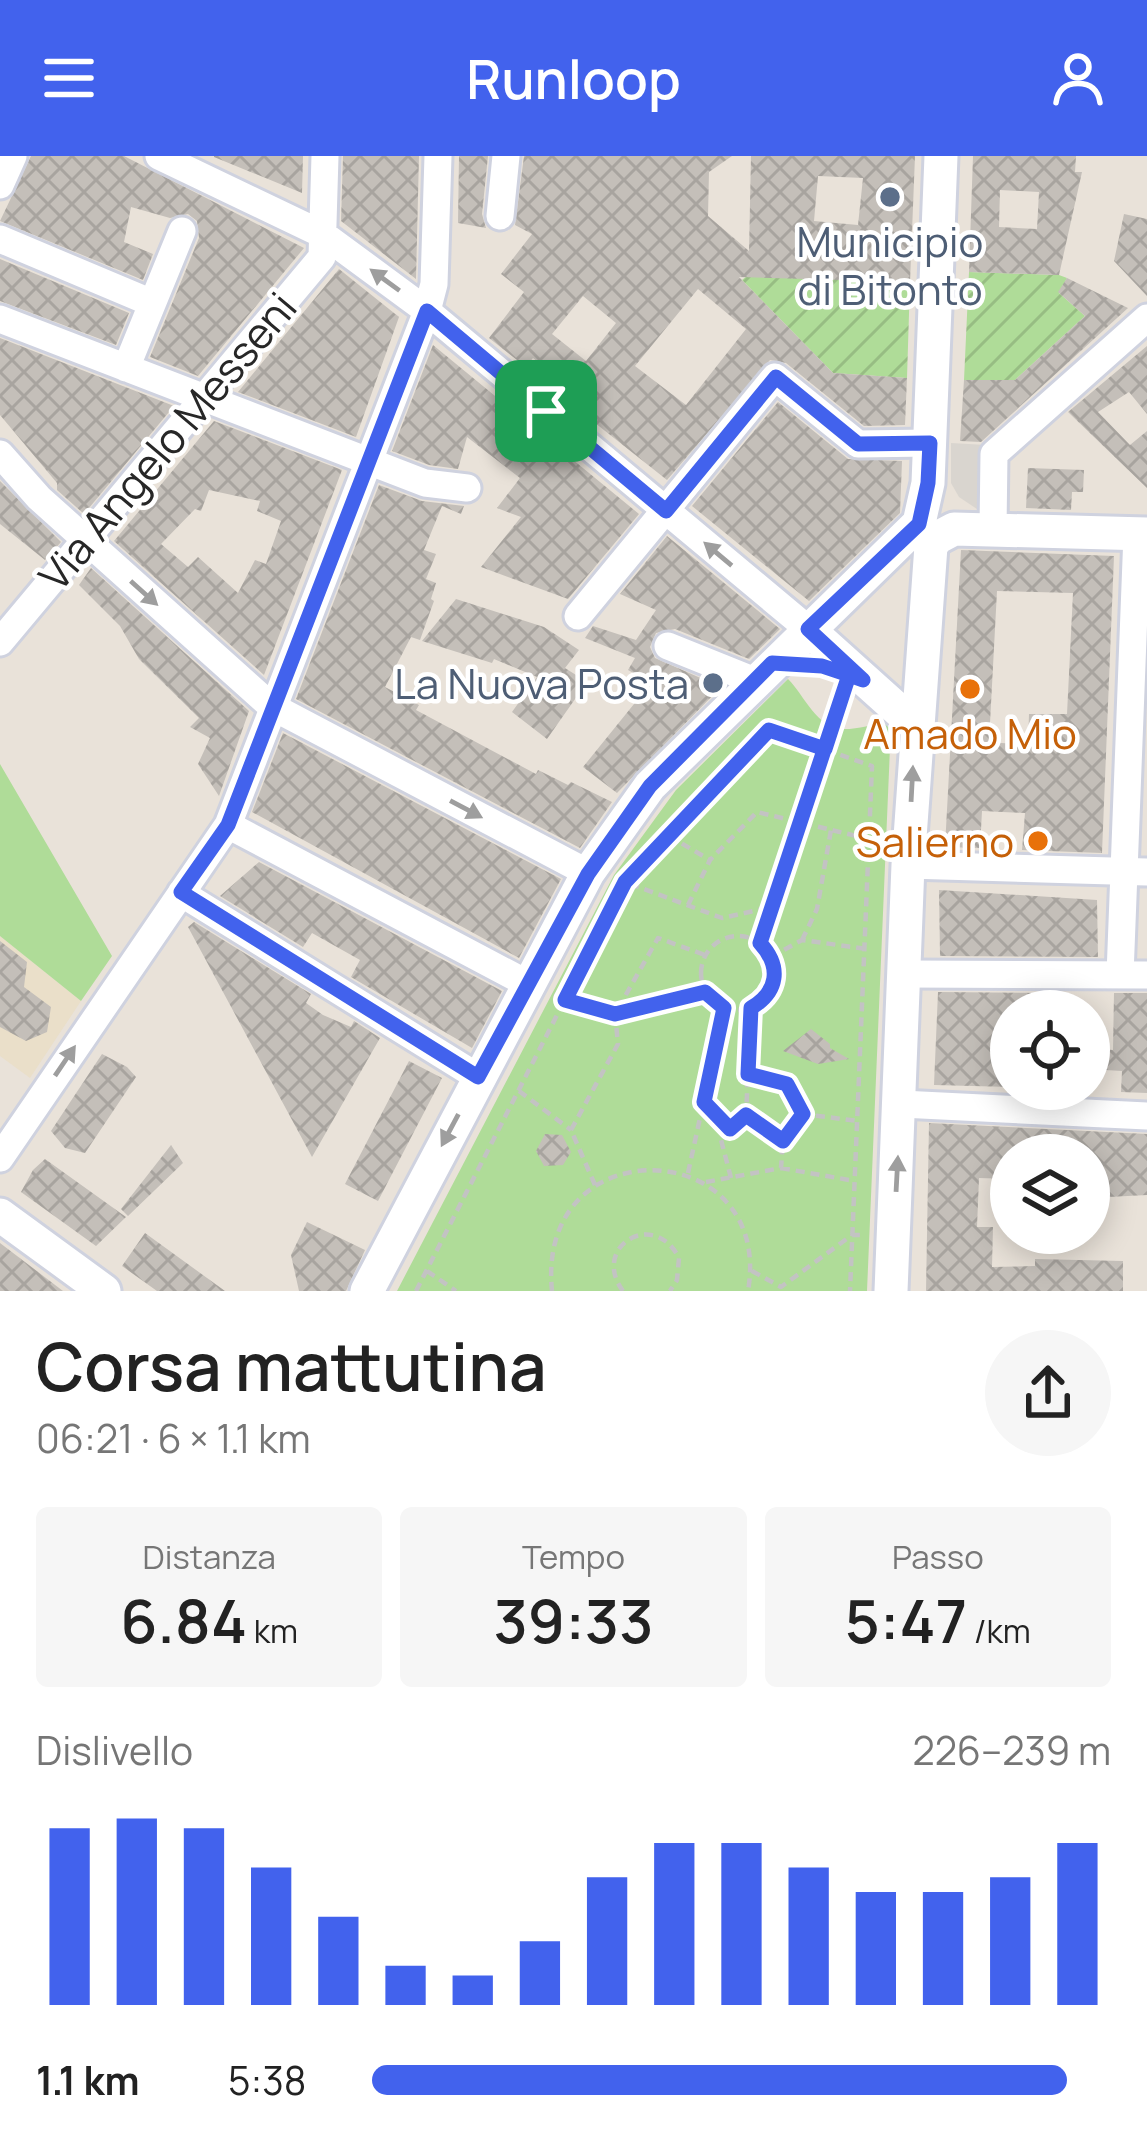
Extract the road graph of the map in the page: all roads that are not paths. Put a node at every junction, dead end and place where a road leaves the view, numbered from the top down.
1 (13, 156) edge
2 (158, 156) edge
3 (325, 156) edge
4 (438, 156) edge
5 (506, 156) edge
6 (941, 156) edge
7 (197, 164) edge
8 (0, 185) edge
9 (500, 216) dead end
10 (182, 231) dead end
11 (324, 235) junction
12 (0, 239) edge
13 (152, 303) junction
14 (427, 311) junction
15 (1147, 318) edge
16 (0, 319) edge
17 (126, 368) junction
18 (202, 398) junction
19 (930, 443) junction
20 (0, 454) edge
21 (368, 461) junction
22 (467, 488) dead end
23 (666, 511) junction
24 (976, 529) junction
25 (1142, 534) edge
26 (84, 539) junction
27 (578, 616) dead end
28 (808, 629) junction
29 (0, 642) edge
30 (668, 646) dead end
31 (764, 672) junction
32 (856, 677) junction
33 (271, 706) junction
34 (916, 726) junction
35 (228, 825) junction
36 (908, 865) junction
37 (1136, 872) edge
38 (588, 874) junction
39 (181, 892) junction
40 (906, 974) junction
41 (1134, 975) edge
42 (528, 984) junction
43 (478, 1077) junction
44 (901, 1105) junction
45 (1147, 1116) edge
46 (0, 1158) edge
47 (0, 1215) edge
48 (104, 1291) edge
49 (367, 1291) edge
50 (892, 1291) edge

1 - 8 street
2 - 7 street
3 - 11 street
4 - 14 street
5 - 9 street
6 - 19 street
7 - 11 street
10 - 13 street
14 -> 11 street
11 - 18 street, Via Angelo Messeni
12 - 13 street
13 - 17 street
14 - 21 street
14 - 23 street
15 - 24 street
16 - 17 street
17 - 18 street
18 - 21 street
18 - 26 street, Via Angelo Messeni
19 - 23 street
19 - 24 street
19 - 28 street
20 - 26 street
21 - 22 street
21 - 33 street
23 - 27 street
28 -> 23 street
24 - 25 street
24 - 34 street
25 - 37 street
26 - 29 street, Via Angelo Messeni
26 -> 33 street
28 - 31 street
28 - 32 street
30 - 31 street
31 - 32 street
31 - 38 street
32 - 34 street
33 - 35 street
33 -> 38 street
36 -> 34 street
35 - 39 street
35 - 42 street
36 - 37 street
36 - 40 street
37 - 41 street
38 - 42 street
39 - 43 street
46 -> 39 street
40 - 41 street
40 - 44 street
42 - 43 street
43 -> 49 street
44 - 45 street
50 -> 44 street
47 - 48 street

